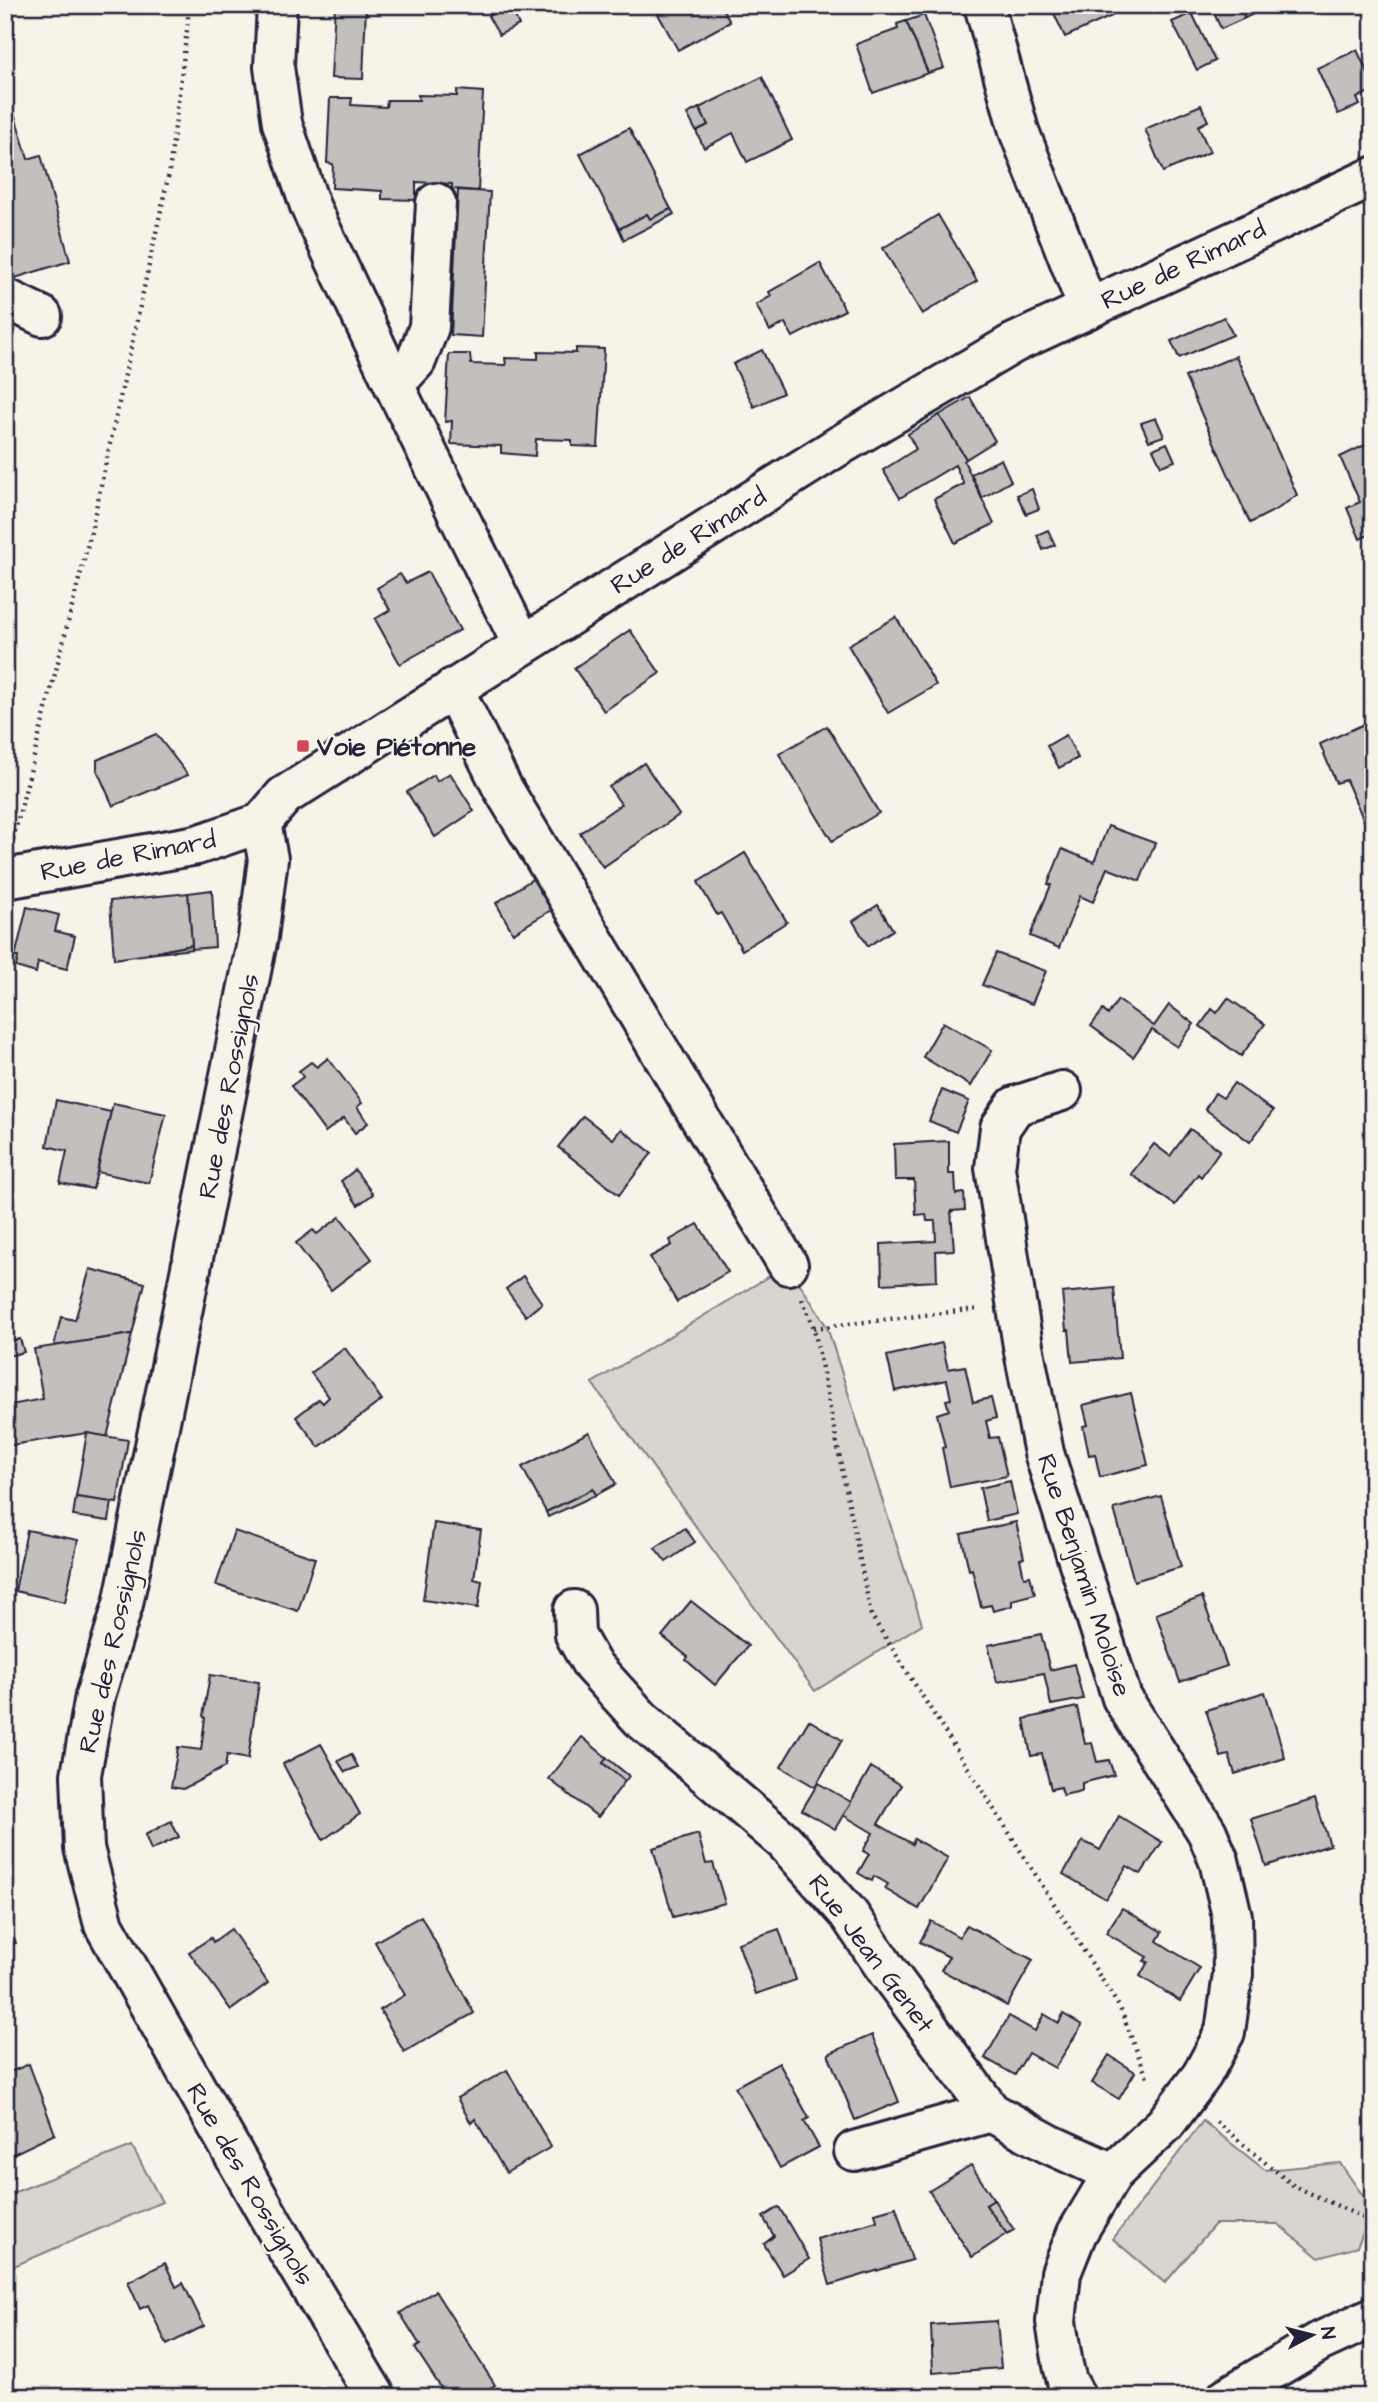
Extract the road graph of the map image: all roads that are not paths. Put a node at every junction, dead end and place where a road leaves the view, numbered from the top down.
1 (277, 5) edge
2 (984, 5) edge
3 (1373, 177) edge
4 (436, 203) dead end
5 (5, 298) edge
6 (1088, 308) junction
7 (42, 316) dead end
8 (394, 386) junction
9 (522, 644) junction
10 (453, 688) junction
11 (261, 823) junction
12 (8, 864) edge
13 (1062, 1091) dead end
14 (788, 1265) road end
15 (574, 1610) dead end
16 (991, 2112) junction
17 (854, 2151) dead end
18 (1113, 2173) junction
19 (1373, 2317) edge
20 (376, 2397) edge
21 (1076, 2397) edge
22 (1227, 2397) edge

1 - 8 street
2 - 6 street
3 - 6 street, Rue de Rimard
4 - 8 street
5 - 7 street
6 - 9 street, Rue de Rimard
8 - 9 street
9 - 10 street, Rue de Rimard
10 - 11 street, Rue de Rimard
10 - 14 street
11 - 12 street, Rue de Rimard
11 - 20 street, Rue des Rossignols
13 - 18 street, Rue Benjamin Moloise
15 - 16 street, Rue Jean Genet
16 - 17 street
16 - 18 street, Rue Jean Genet
18 - 21 street, Rue Benjamin Moloise
19 - 22 street

